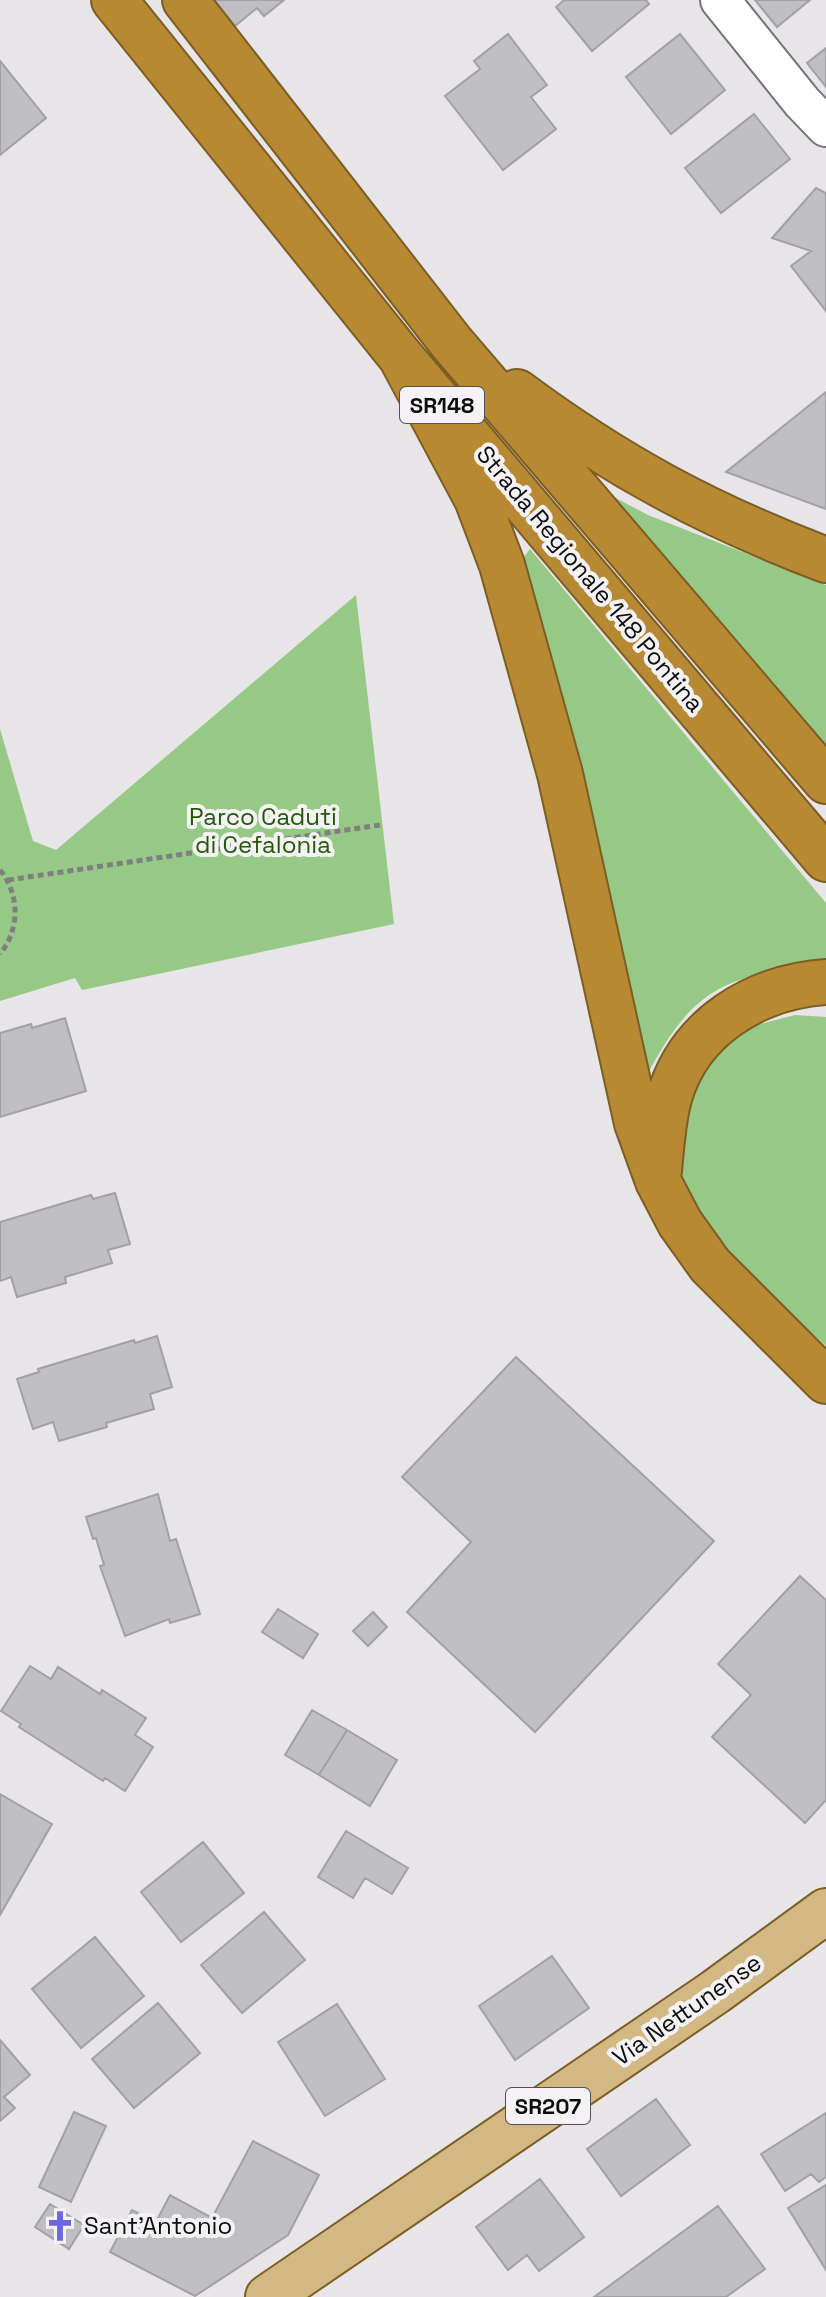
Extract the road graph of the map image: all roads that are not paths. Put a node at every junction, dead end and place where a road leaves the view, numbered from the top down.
1 (85, 0) edge
2 (114, 0) edge
3 (720, 0) edge
4 (196, 9) edge
5 (177, 76) junction
6 (826, 127) edge
7 (451, 342) junction
8 (401, 357) junction
9 (826, 560) edge
10 (826, 781) edge
11 (826, 859) edge
12 (826, 982) edge
13 (658, 1181) junction
14 (825, 1379) edge
15 (826, 1911) edge
16 (268, 2297) edge

1 - 5 highway
2 - 5 highway, Strada Regionale 148 Pontina / SR148
3 - 6 street
4 - 7 highway, Strada Regionale 148 Pontina / SR148
5 - 8 highway, Strada Regionale 148 Pontina / SR148
7 - 9 highway
7 - 10 highway, Strada Regionale 148 Pontina / SR148
8 - 11 highway, Strada Regionale 148 Pontina / SR148
8 - 13 highway
12 - 13 highway
13 - 14 highway
15 - 16 main road, Via Nettunense / SR207

